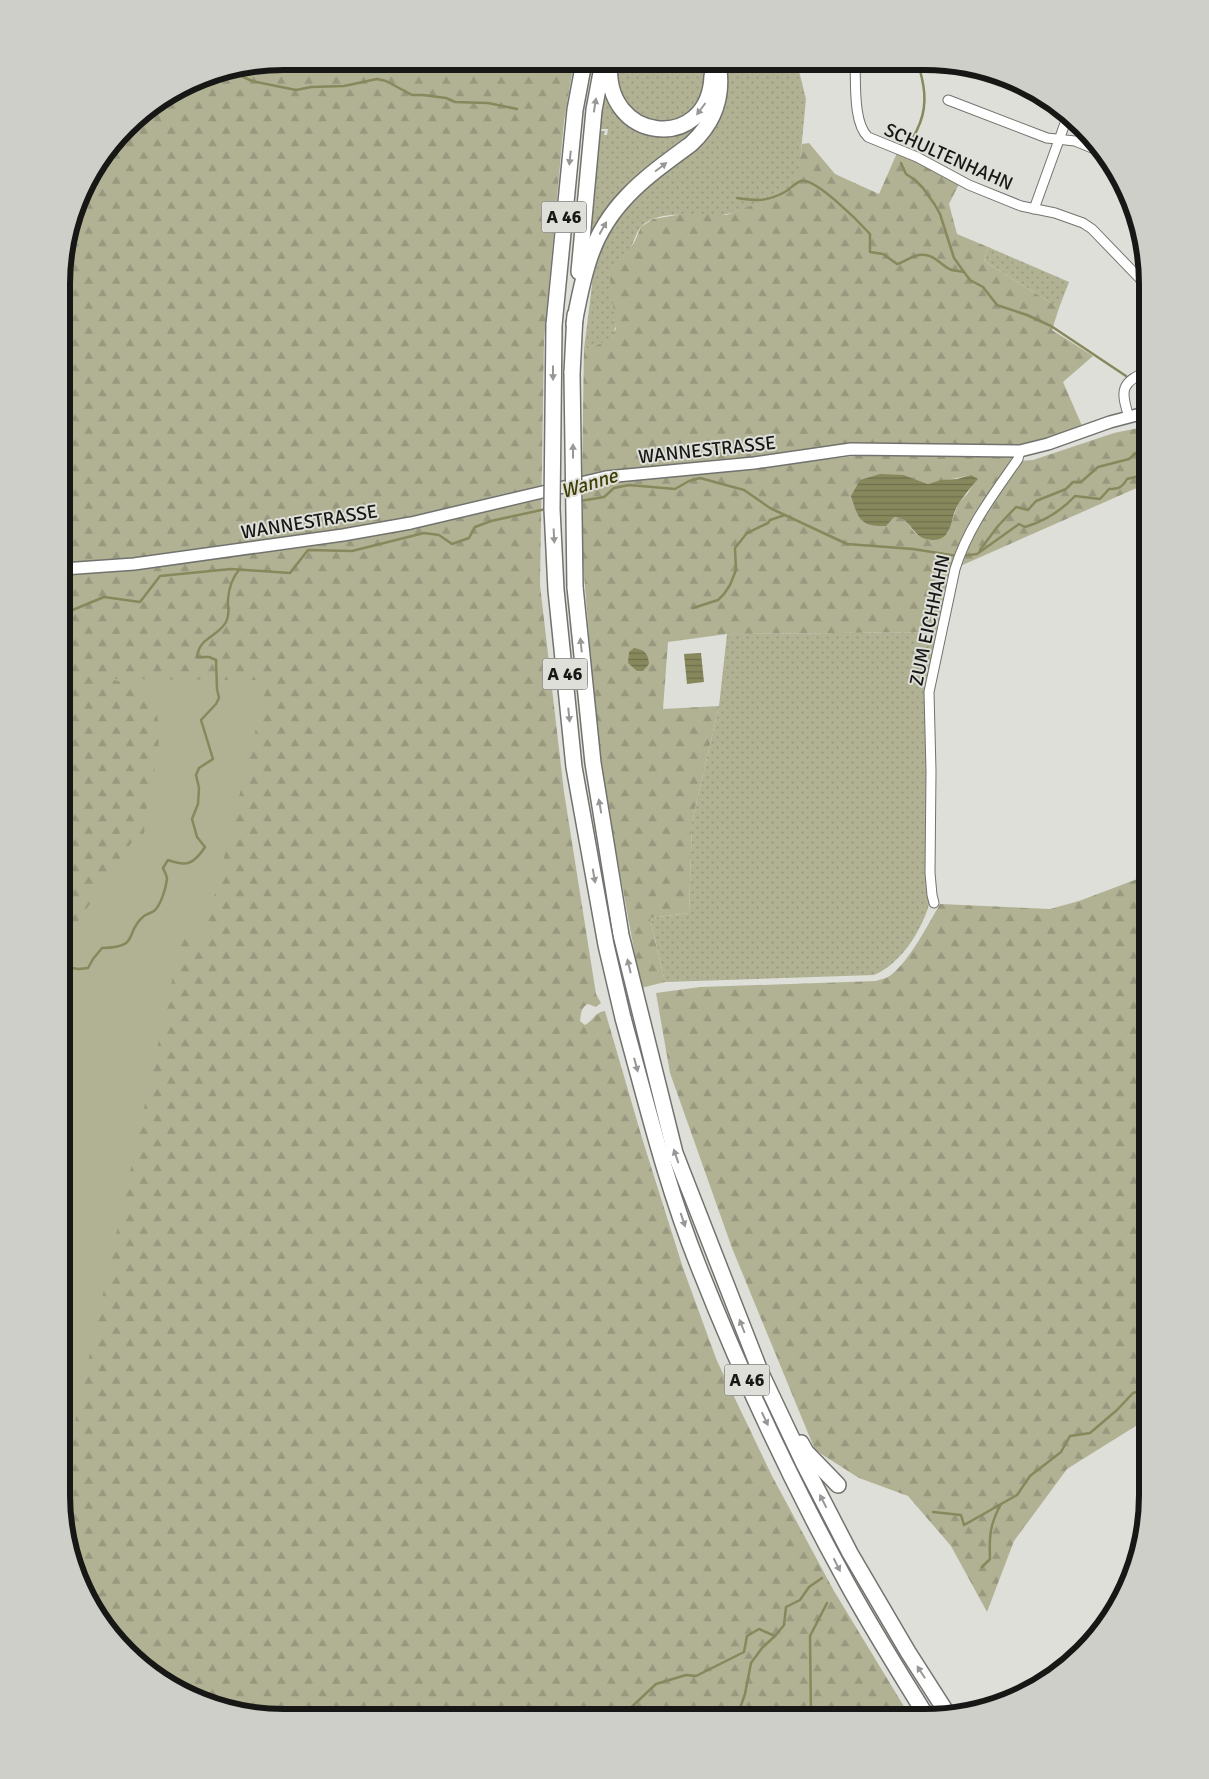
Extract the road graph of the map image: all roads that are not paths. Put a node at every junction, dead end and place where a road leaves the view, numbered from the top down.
1 (582, 70) edge
2 (602, 70) edge
3 (609, 70) edge
4 (711, 70) edge
5 (718, 70) edge
6 (855, 70) edge
7 (948, 100) dead end
8 (1065, 122) edge
9 (1059, 140) junction
10 (1089, 147) edge
11 (1034, 209) junction
12 (1139, 277) edge
13 (574, 325) junction
14 (1139, 374) edge
15 (1139, 414) edge
16 (1130, 416) junction
17 (1020, 451) junction
18 (70, 569) edge
19 (934, 903) dead end
20 (760, 1371) junction
21 (838, 1484) dead end
22 (944, 1708) edge
23 (922, 1709) edge

1 -> 23 highway, A 46, bridge
13 -> 2 highway, A 46
4 -> 3 highway
13 -> 5 highway
6 - 11 street, SCHULTENHAHN
7 - 9 street
8 - 9 street
9 - 10 street
9 - 11 street
11 - 12 street, SCHULTENHAHN
20 -> 13 highway, A 46, bridge
14 - 16 street
15 - 16 street, WANNESTRASSE
16 - 17 street, WANNESTRASSE
17 - 18 street, WANNESTRASSE
17 - 19 street, ZUM EICHHAHN
20 - 21 highway
22 -> 20 highway, A 46

